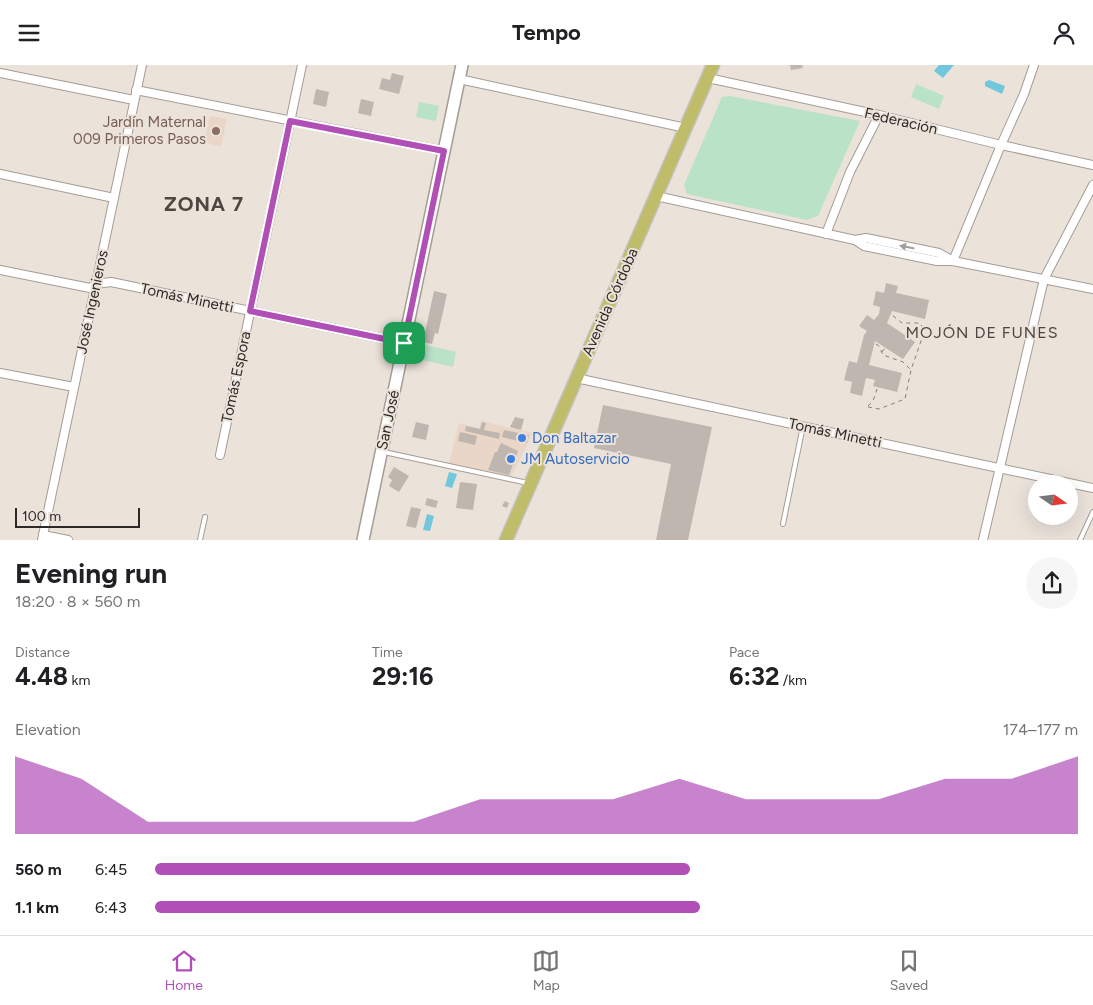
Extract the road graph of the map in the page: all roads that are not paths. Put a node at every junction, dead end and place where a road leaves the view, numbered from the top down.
1 (142, 65) edge
2 (302, 65) edge
3 (462, 65) edge
4 (713, 65) edge
5 (1034, 65) edge
6 (0, 73) edge
7 (708, 78) junction
8 (459, 79) junction
9 (136, 90) junction
10 (134, 100) junction
11 (879, 115) junction
12 (290, 121) junction
13 (686, 128) junction
14 (1001, 145) junction
15 (444, 151) junction
16 (1093, 165) edge
17 (0, 174) edge
18 (1093, 185) edge
19 (656, 196) junction
20 (114, 198) junction
21 (826, 234) junction
22 (953, 261) junction
23 (0, 270) edge
24 (1044, 279) junction
25 (96, 284) junction
26 (1093, 289) edge
27 (250, 311) junction
28 (404, 343) junction
29 (0, 373) edge
30 (576, 378) junction
31 (74, 387) junction
32 (803, 426) junction
33 (381, 452) junction
34 (220, 455) dead end
35 (1000, 468) junction
36 (531, 483) junction
37 (1093, 488) edge
38 (1093, 512) edge
39 (205, 517) dead end
40 (783, 524) dead end
41 (43, 538) edge
42 (68, 540) edge
43 (200, 540) edge
44 (363, 540) edge
45 (506, 540) edge
46 (983, 540) edge
47 (1080, 540) edge

1 - 9 street, José Ingenieros
2 - 12 street, Tomás Espora
3 - 8 street, San José
4 - 7 main road, Avenida Córdoba
5 - 14 street
6 - 10 street
7 - 11 street, Federación
7 - 13 main road, Avenida Córdoba
8 - 13 street
8 - 15 street, San José
9 - 10 street, José Ingenieros
9 - 12 street
10 - 20 street, José Ingenieros
11 - 14 street, Federación
11 - 21 street
12 - 15 street
12 - 27 street, Tomás Espora
13 - 19 main road, Avenida Córdoba
14 - 16 street, Federación
14 - 22 street
15 - 28 street, San José
17 - 20 street
18 - 24 street
19 - 21 street
19 - 30 main road, Avenida Córdoba
20 - 25 street, José Ingenieros
21 - 22 street
22 - 24 street
23 - 25 street, Tomás Minetti
24 - 26 street
24 - 35 street
25 - 27 street, Tomás Minetti
25 - 31 street, José Ingenieros
27 - 28 street, Tomás Minetti
27 - 34 street, Tomás Espora
28 - 33 street, San José
29 - 31 street
30 - 32 street, Tomás Minetti
30 - 36 main road, Avenida Córdoba
31 - 41 street, José Ingenieros
32 - 35 street, Tomás Minetti
32 - 40 lane
33 - 36 lane
33 - 44 street, San José
35 - 37 street, Tomás Minetti
35 - 46 street
36 - 45 main road, Avenida Córdoba
38 - 47 lane
39 - 43 lane
41 - 42 street

